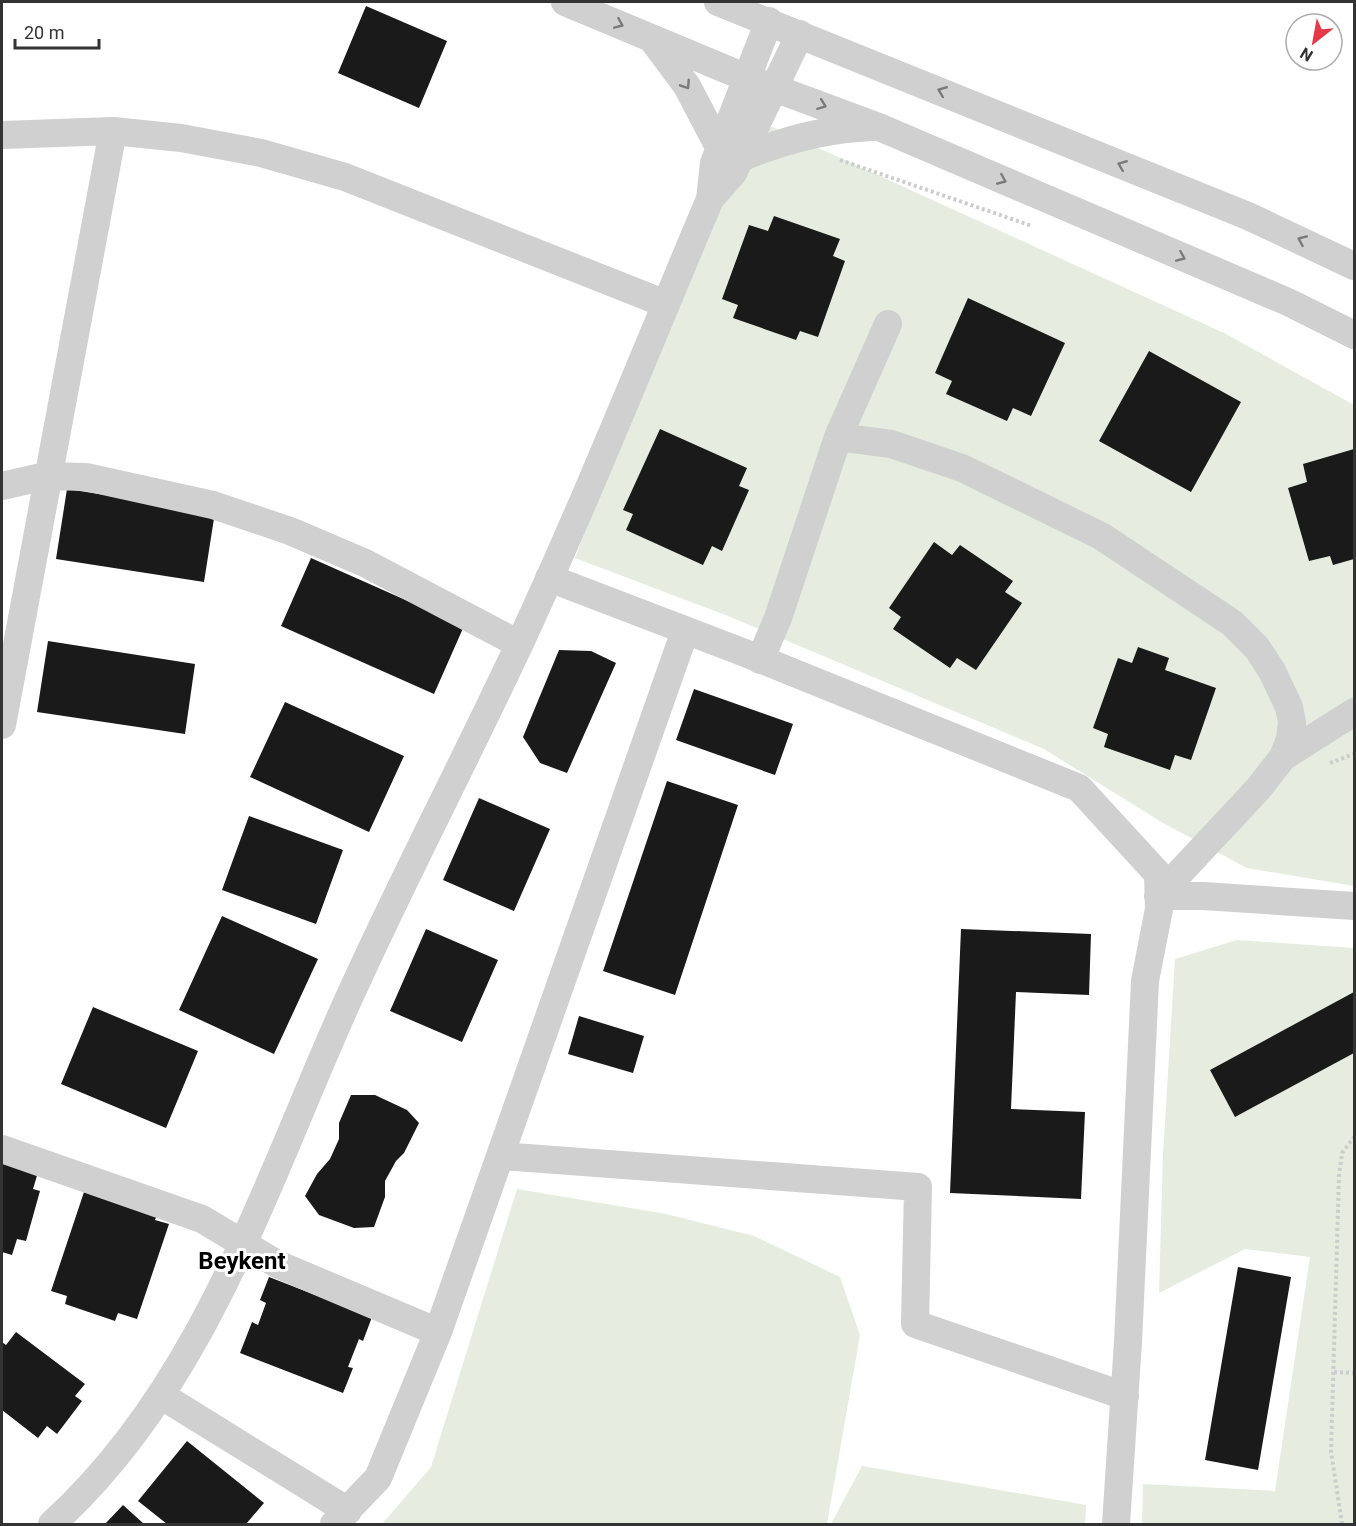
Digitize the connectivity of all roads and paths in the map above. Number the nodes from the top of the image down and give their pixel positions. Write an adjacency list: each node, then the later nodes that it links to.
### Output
1 (570, 2): 5 (street, one-way to 5)
2 (718, 2): 3 (street)
3 (769, 21): 4 (street); 6 (street)
4 (800, 34): 7 (street); 14 (street, one-way to 4)
5 (651, 38): 6 (street); 11 (street, one-way to 11)
6 (747, 78): 7 (street); 11 (street)
7 (775, 87): 8 (street, one-way to 8); 11 (street)
8 (879, 127): 11 (street); 17 (street, one-way to 17)
9 (113, 131): 10 (street); 15 (street); 19 (street)
10 (2, 135)
11 (730, 153): 15 (street)
12 (830, 156): 13 (path)
13 (1039, 228)
14 (1354, 266)
15 (666, 304): 21 (street)
16 (888, 324): 18 (street)
17 (1354, 335)
18 (838, 437): 24 (street); 27 (street)
19 (46, 476): 20 (street); 23 (street); 26 (street)
20 (2, 486)
21 (549, 578): 22 (street); 23 (street)
22 (685, 631): 24 (street); 32 (street)
23 (519, 644): 33 (street)
24 (760, 660): 28 (street)
25 (1354, 712): 27 (street)
26 (2, 725)
27 (1283, 757): 28 (street)
28 (1158, 896): 29 (street); 38 (street)
29 (1354, 906)
30 (1354, 1137): 35 (path)
31 (2, 1149): 33 (street)
32 (501, 1156): 34 (street); 38 (street)
33 (244, 1243): 34 (street); 37 (street)
34 (438, 1332): 39 (street)
35 (1334, 1372): 36 (path); 42 (path)
36 (1354, 1373)
37 (162, 1396): 39 (street); 40 (street)
38 (1125, 1396): 41 (street)
39 (341, 1518)
40 (52, 1524)
41 (1116, 1524)
42 (1342, 1524)

